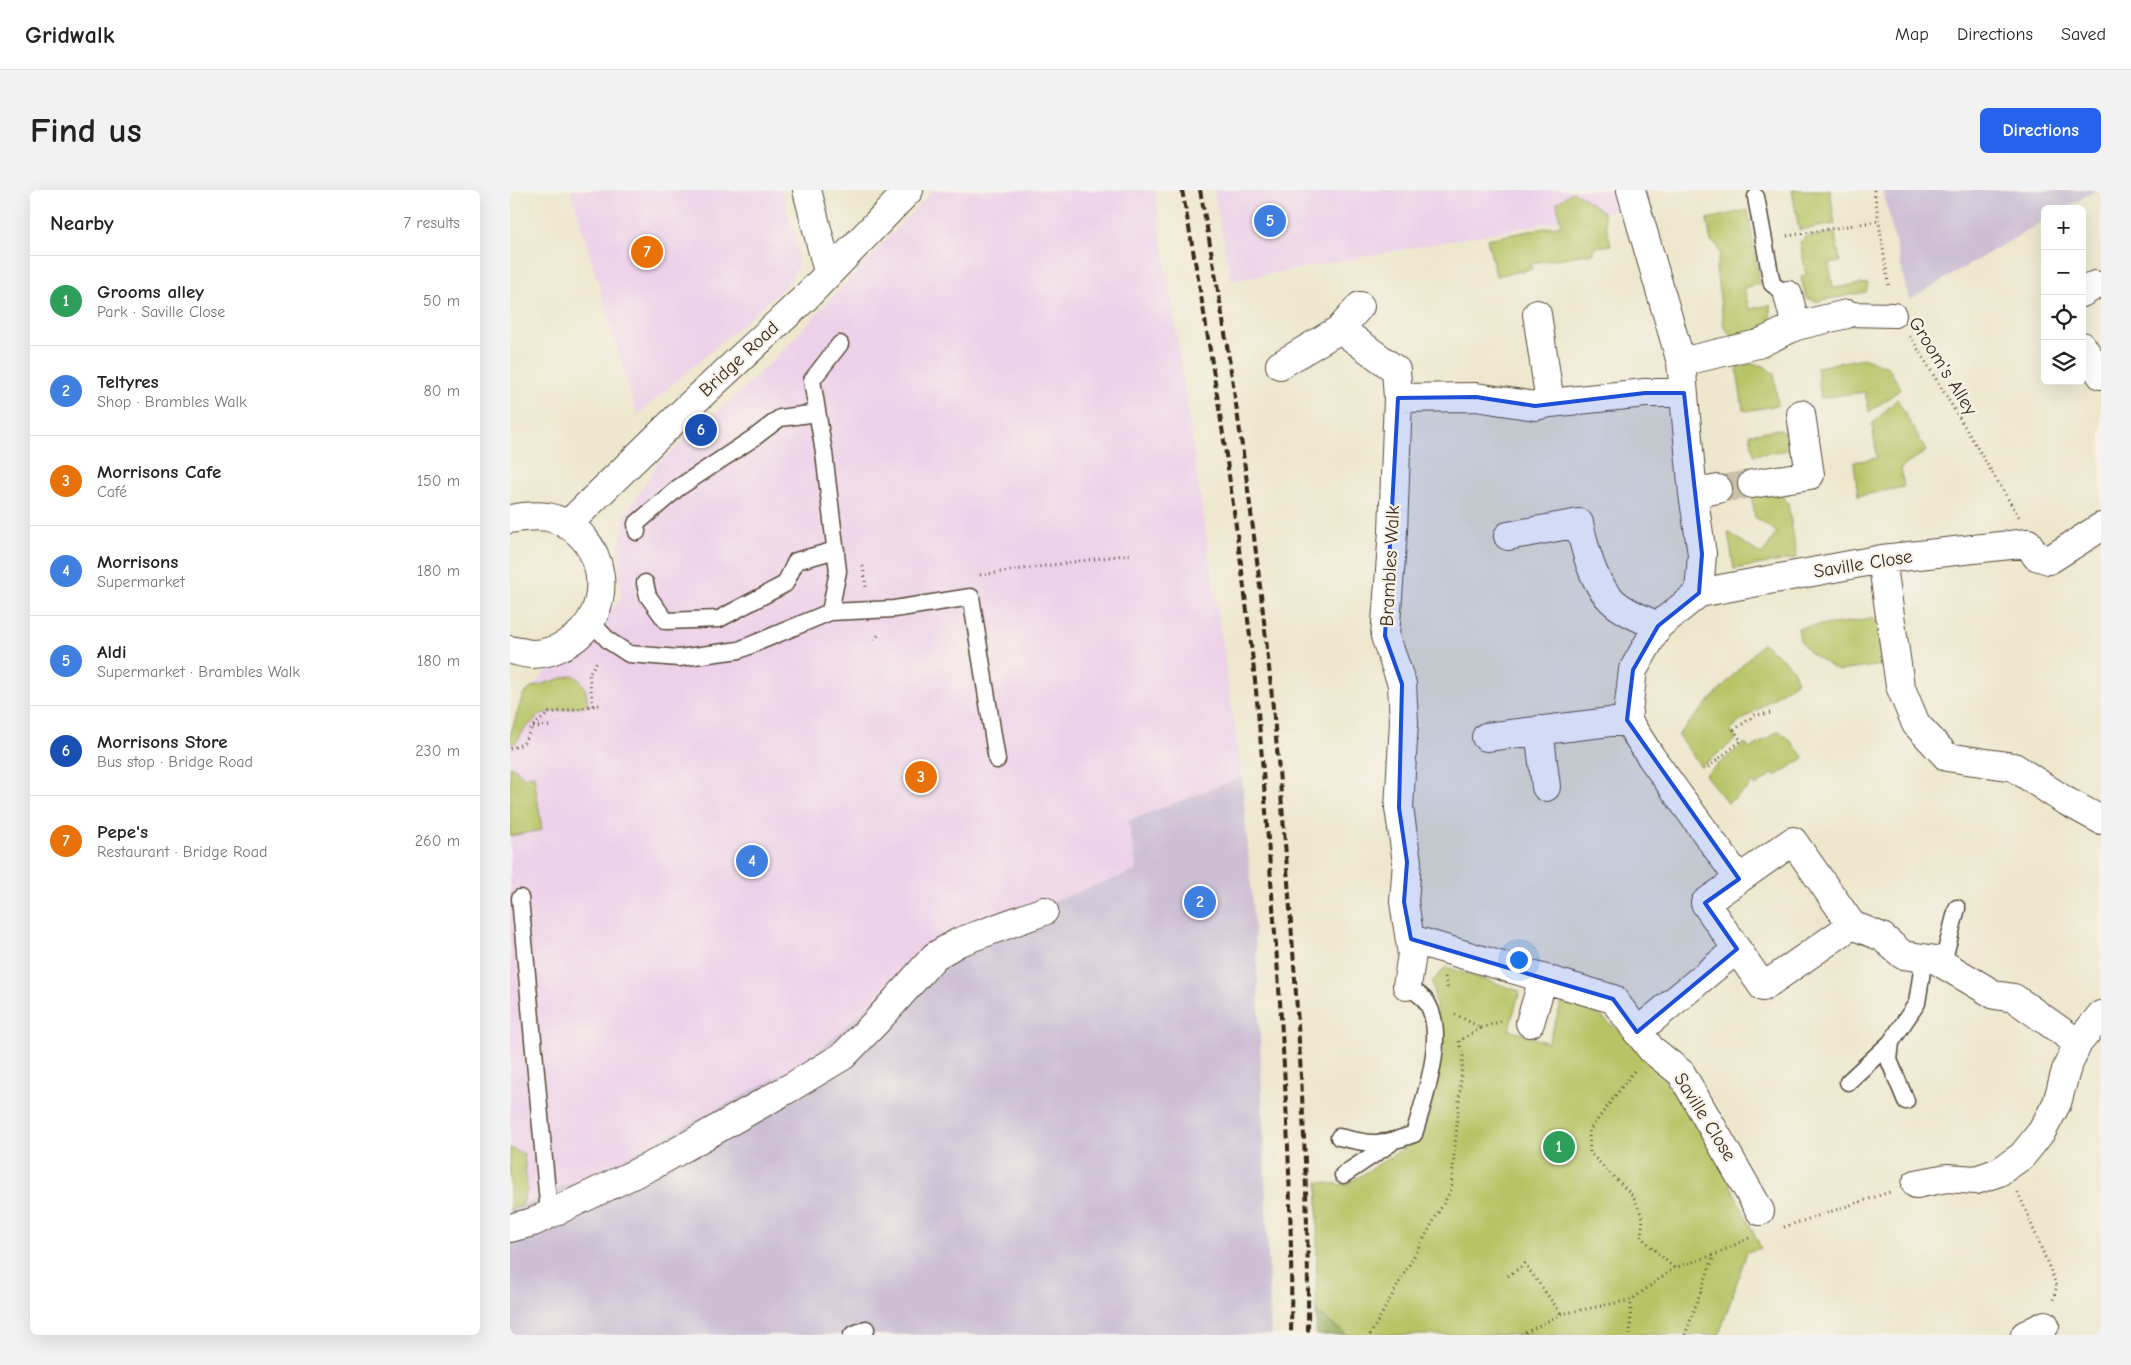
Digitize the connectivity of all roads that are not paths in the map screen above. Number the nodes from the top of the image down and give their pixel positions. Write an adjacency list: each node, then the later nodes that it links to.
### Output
1 (807, 190): 5 (street)
2 (909, 190): 5 (street, Bridge Road)
3 (1631, 190): 15 (street)
4 (1756, 197): 6 (lane)
5 (828, 272): 25 (street, Bridge Road)
6 (1788, 295): 11 (street)
7 (1360, 306): 12 (street)
8 (1537, 314): 20 (street)
9 (1847, 314): 10 (street); 11 (street)
10 (1894, 314)
11 (1796, 326): 15 (street)
12 (1340, 329): 16 (street); 19 (street, Brambles Walk)
13 (840, 344): 21 (lane)
14 (2086, 352): 17 (street)
15 (1680, 362): 18 (street)
16 (1280, 365)
17 (2101, 376)
18 (1684, 393): 20 (street); 32 (street)
19 (1398, 398): 20 (street); 48 (street, Brambles Walk)
20 (1542, 404)
21 (817, 413): 27 (lane); 29 (lane)
22 (1800, 414): 23 (street)
23 (1752, 484)
24 (510, 519): 25 (street)
25 (567, 525): 34 (street)
26 (2101, 526): 30 (street, Saville Close)
27 (637, 532)
28 (1508, 536): 35 (street)
29 (836, 550): 31 (lane); 33 (lane)
30 (1882, 559): 32 (street, Saville Close); 42 (street)
31 (645, 583)
32 (1699, 593): 35 (street, Saville Close)
33 (830, 612): 34 (lane); 40 (lane)
34 (591, 622): 36 (street)
35 (1658, 626): 37 (street, Saville Close)
36 (510, 650)
37 (1627, 720): 38 (street); 43 (street)
38 (1539, 730): 39 (street); 41 (street)
39 (1486, 737)
40 (997, 760)
41 (1546, 787)
42 (2101, 820)
43 (1740, 879): 47 (street); 49 (street)
44 (520, 898): 64 (lane)
45 (1957, 908): 50 (lane)
46 (1044, 911): 64 (street)
47 (1852, 925): 49 (street); 50 (street)
48 (1411, 940): 51 (street, Saville Close); 52 (street, Brambles Walk)
49 (1736, 949): 55 (street)
50 (1932, 960): 56 (lane); 57 (street)
51 (1543, 979): 54 (street); 55 (street, Saville Close)
52 (1407, 986): 61 (lane)
53 (2101, 1015): 57 (street)
54 (1530, 1024)
55 (1644, 1040): 65 (street, Saville Close)
56 (1891, 1042): 58 (lane); 59 (lane)
57 (2078, 1043): 63 (street)
58 (1848, 1082)
59 (1906, 1101)
60 (1339, 1137): 61 (lane)
61 (1393, 1142): 62 (lane)
62 (1343, 1175)
63 (1916, 1184)
64 (549, 1214): 66 (street)
65 (1765, 1225)
66 (510, 1228)

